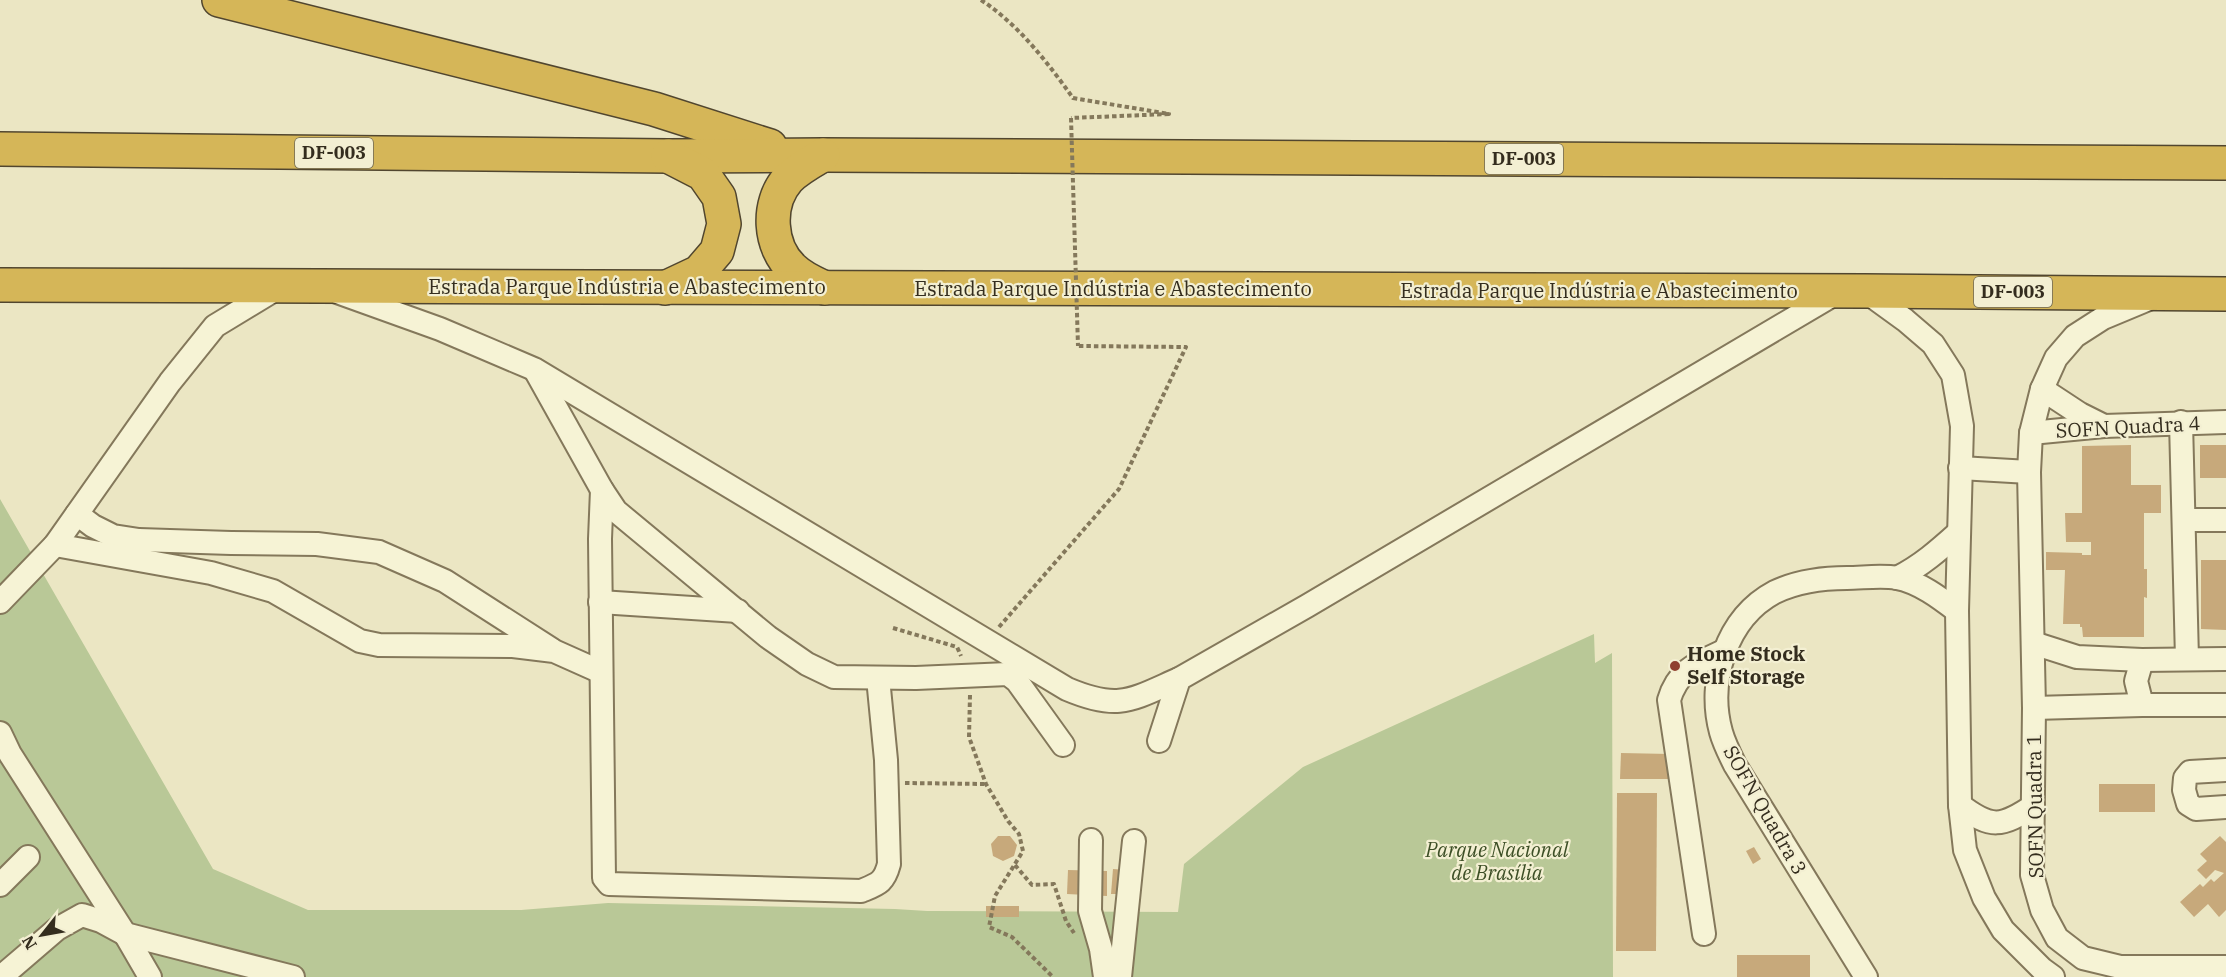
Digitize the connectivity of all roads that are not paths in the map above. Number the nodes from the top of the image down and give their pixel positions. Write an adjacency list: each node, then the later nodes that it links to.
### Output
1 (219, 0): 3 (highway)
2 (0, 149): 4 (highway, DF-003)
3 (810, 155): 4 (highway, DF-003); 5 (highway, DF-003); 10 (highway)
4 (668, 156): 9 (highway)
5 (2226, 163)
6 (0, 285): 8 (highway, Estrada Parque Indústria e Abastecimento / DF-003)
7 (316, 285): 8 (highway, Estrada Parque Indústria e Abastecimento / DF-003); 9 (highway, Estrada Parque Indústria e Abastecimento / DF-003); 14 (street)
8 (281, 286): 23 (street)
9 (664, 288): 10 (highway, Estrada Parque Indústria e Abastecimento / DF-003)
10 (825, 288): 11 (highway, Estrada Parque Indústria e Abastecimento / DF-003)
11 (1852, 291): 12 (highway, Estrada Parque Indústria e Abastecimento / DF-003); 20 (street); 41 (street)
12 (2162, 294): 13 (highway, Estrada Parque Indústria e Abastecimento / DF-003); 15 (street, SOFN Quadra 1)
13 (2226, 294)
14 (534, 369): 22 (street); 42 (street)
15 (2042, 389): 18 (street); 19 (street, SOFN Quadra 1)
16 (2181, 422): 17 (street, SOFN Quadra 4); 18 (street, SOFN Quadra 4); 24 (street)
17 (2226, 422)
18 (2104, 426): 19 (street, SOFN Quadra 4)
19 (2031, 433): 21 (street, SOFN Quadra 1)
20 (1960, 468): 21 (street); 26 (street)
21 (2029, 472): 33 (street, SOFN Quadra 1)
22 (602, 490): 30 (street); 31 (street)
23 (77, 514): 27 (street); 35 (street)
24 (2184, 520): 25 (street); 36 (street)
25 (2226, 520)
26 (1959, 532): 28 (street, SOFN Quadra 3); 32 (street)
27 (55, 545): 29 (street); 35 (street)
28 (1897, 578): 32 (street, SOFN Quadra 3); 34 (street, SOFN Quadra 3)
29 (0, 603)
30 (600, 603): 31 (street); 39 (street)
31 (738, 611): 40 (street)
32 (1957, 611): 51 (street)
33 (2033, 643): 38 (street); 46 (street, SOFN Quadra 1)
34 (1726, 650): 59 (street); 66 (street, SOFN Quadra 3)
35 (554, 651): 39 (street)
36 (2187, 659): 37 (street); 38 (street)
37 (2226, 659)
38 (2142, 660): 44 (street)
39 (601, 672): 40 (street)
40 (878, 678): 43 (street)
41 (1179, 679): 42 (street); 48 (street)
42 (1051, 680): 43 (street)
43 (1027, 696): 49 (street)
44 (2142, 705): 45 (street, SOFN Quadra 1); 46 (street, SOFN Quadra 1)
45 (2226, 705)
46 (2034, 708): 52 (street, SOFN Quadra 1)
47 (0, 732): 58 (street)
48 (1159, 741)
49 (1063, 745)
50 (2226, 770): 53 (street)
51 (1960, 805): 52 (street); 67 (street)
52 (2033, 806): 60 (street, SOFN Quadra 1)
53 (2226, 807)
54 (1091, 840): 64 (street)
55 (1134, 840): 65 (street)
56 (28, 857): 57 (street)
57 (0, 885)
58 (125, 934): 61 (street); 62 (street); 63 (street)
59 (1704, 934)
60 (2226, 967)
61 (1, 977)
62 (150, 977)
63 (293, 977)
64 (1105, 977)
65 (1120, 977)
66 (1866, 977)
67 (2053, 977)

